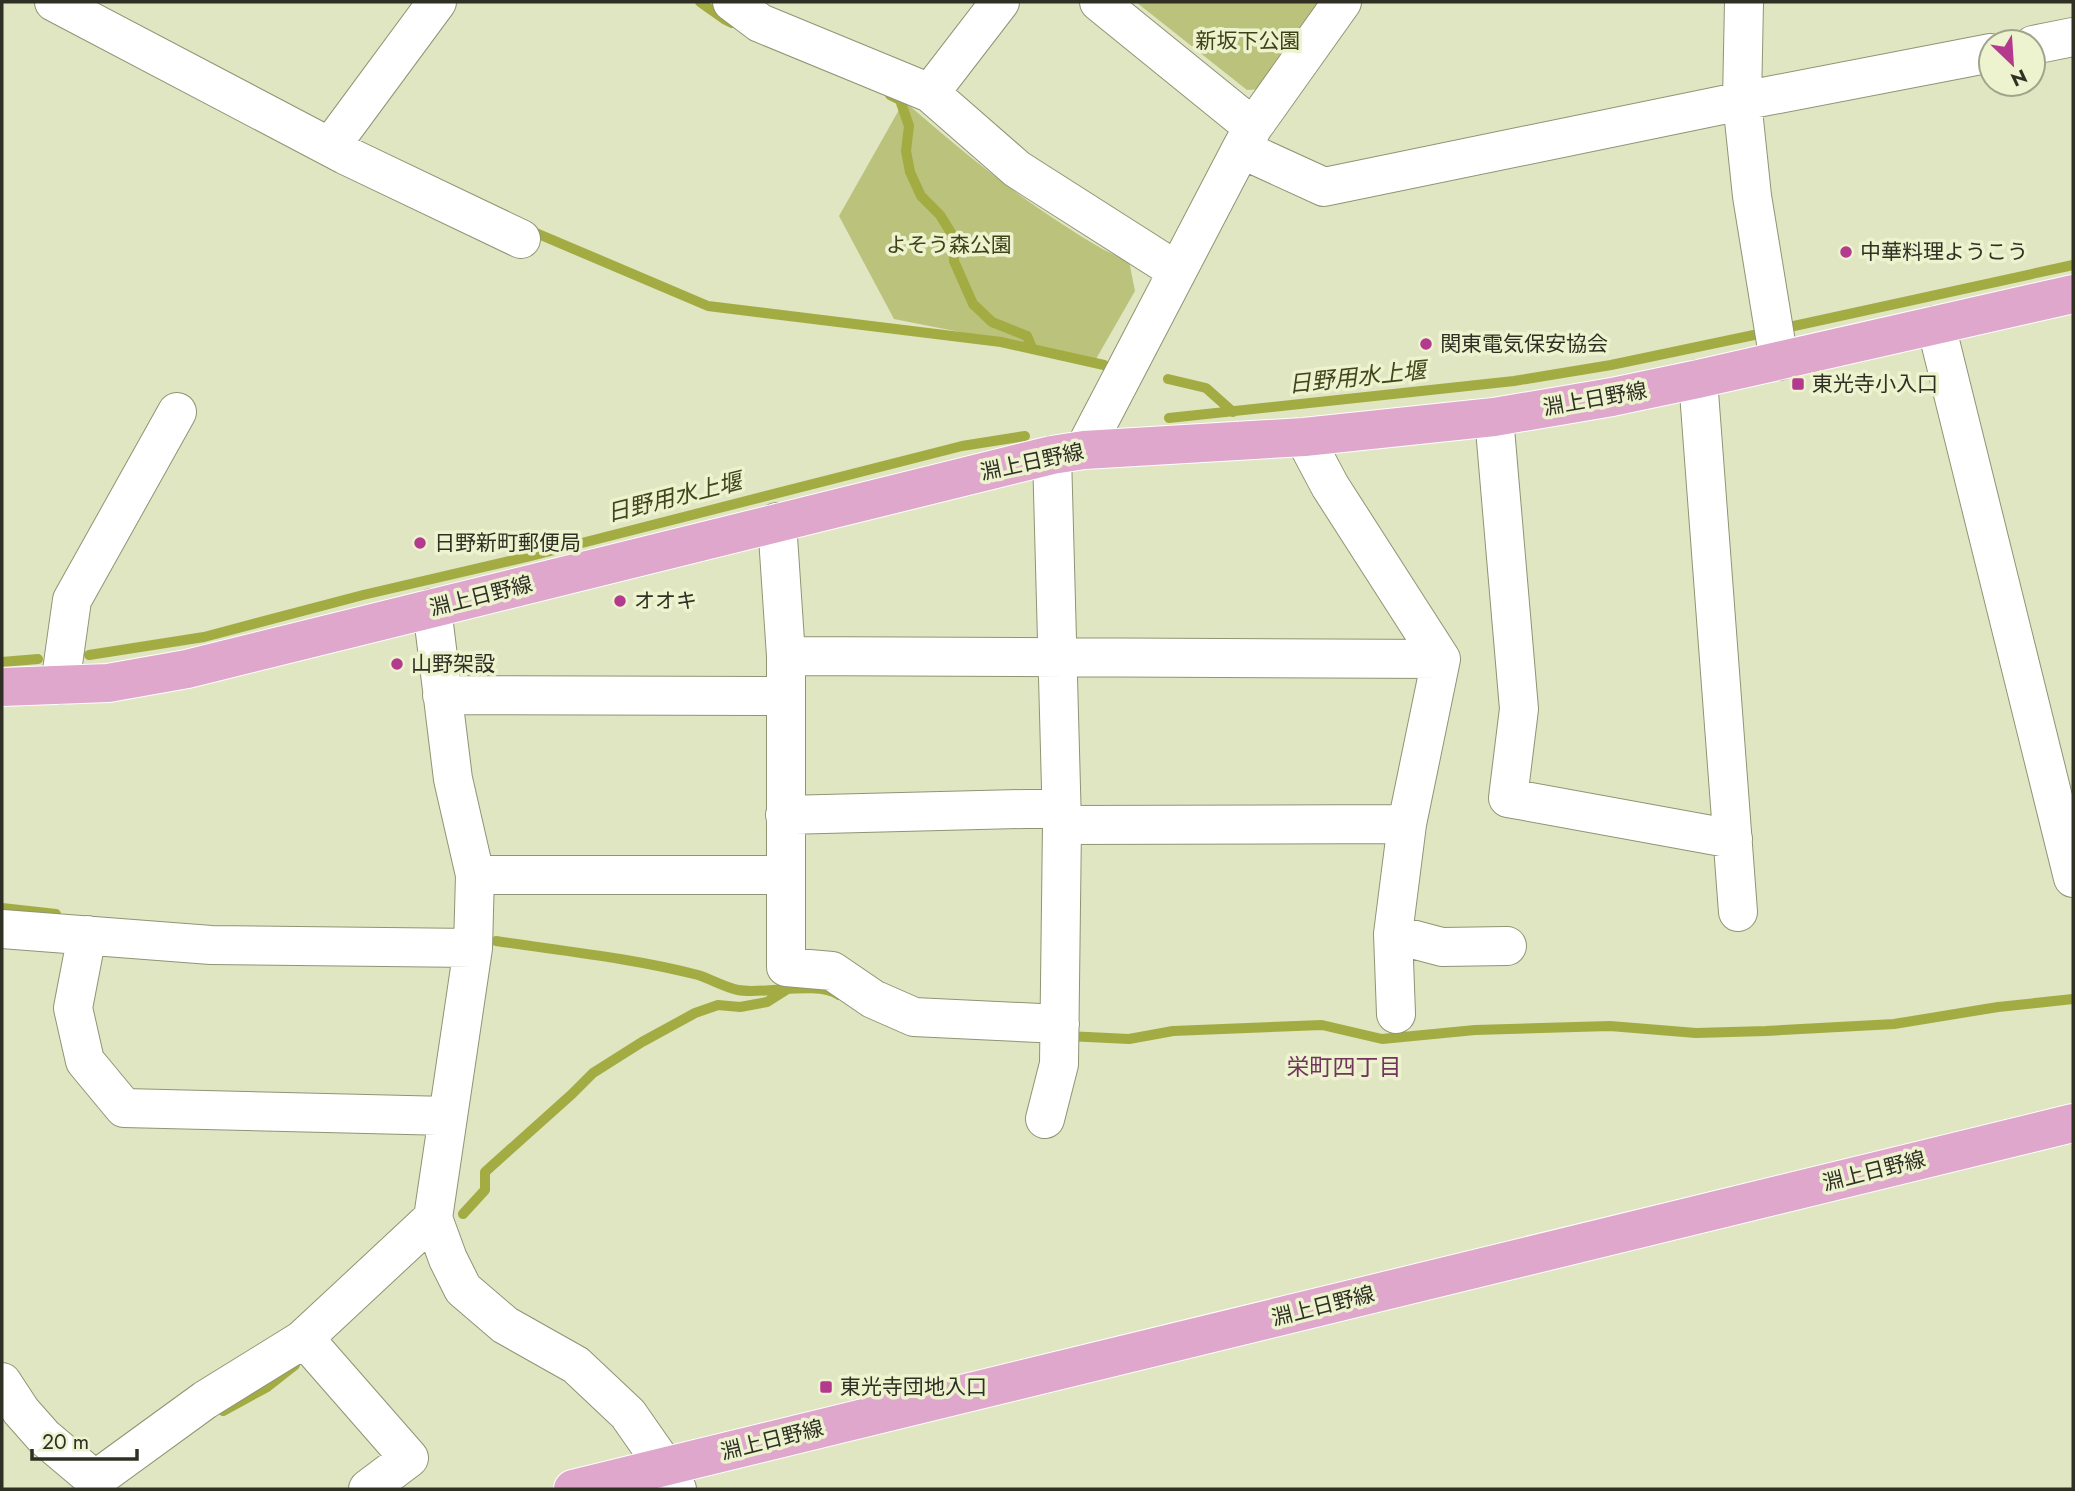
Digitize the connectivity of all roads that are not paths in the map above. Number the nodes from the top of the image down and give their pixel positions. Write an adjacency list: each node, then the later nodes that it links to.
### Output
1 (54, 2): 14 (street)
2 (437, 2): 14 (street)
3 (732, 2): 11 (street)
4 (1000, 2): 11 (street)
5 (1099, 2): 13 (street)
6 (1342, 2): 13 (street)
7 (1744, 2): 12 (street)
8 (2073, 37): 9 (street)
9 (2047, 42)
10 (1977, 56): 12 (street)
11 (930, 93): 16 (street)
12 (1742, 102): 13 (street); 19 (street)
13 (1247, 138): 16 (street)
14 (330, 147): 15 (street)
15 (521, 239)
16 (1177, 271): 24 (street)
17 (2073, 294): 18 (main road, 淵上日野線)
18 (1936, 325): 19 (main road, 淵上日野線); 40 (street)
19 (1779, 361): 20 (main road, 淵上日野線)
20 (1698, 379): 22 (main road, 淵上日野線); 37 (street)
21 (177, 412): 30 (street)
22 (1494, 417): 23 (main road, 淵上日野線); 37 (street)
23 (1304, 437): 24 (main road, 淵上日野線); 29 (street)
24 (1068, 453): 25 (main road, 淵上日野線); 28 (street)
25 (777, 523): 26 (main road, 淵上日野線); 27 (street)
26 (432, 608): 30 (main road, 淵上日野線); 32 (street)
27 (786, 656): 28 (street); 33 (street)
28 (1058, 656): 29 (street); 35 (street)
29 (1441, 659): 36 (street)
30 (60, 685): 31 (main road, 淵上日野線)
31 (2, 687)
32 (442, 695): 33 (street); 38 (street)
33 (785, 696): 34 (street)
34 (785, 816): 35 (street); 39 (street)
35 (1061, 817): 36 (street); 48 (street)
36 (1407, 824): 43 (street)
37 (1732, 839): 41 (street)
38 (475, 875): 39 (street); 46 (street)
39 (785, 875): 48 (street)
40 (2073, 878)
41 (1738, 912)
42 (2, 929): 44 (street)
43 (1392, 934): 45 (street); 47 (street)
44 (88, 935): 46 (street); 49 (street)
45 (1507, 946)
46 (473, 948): 49 (street)
47 (1396, 1014)
48 (1060, 1024): 50 (street)
49 (448, 1116): 52 (street)
50 (1045, 1119)
51 (2073, 1123): 55 (main road, 淵上日野線)
52 (433, 1218): 53 (street); 55 (street)
53 (304, 1338): 54 (street); 56 (street)
54 (2, 1382)
55 (671, 1478): 57 (main road, 淵上日野線)
56 (368, 1489)
57 (573, 1489)

